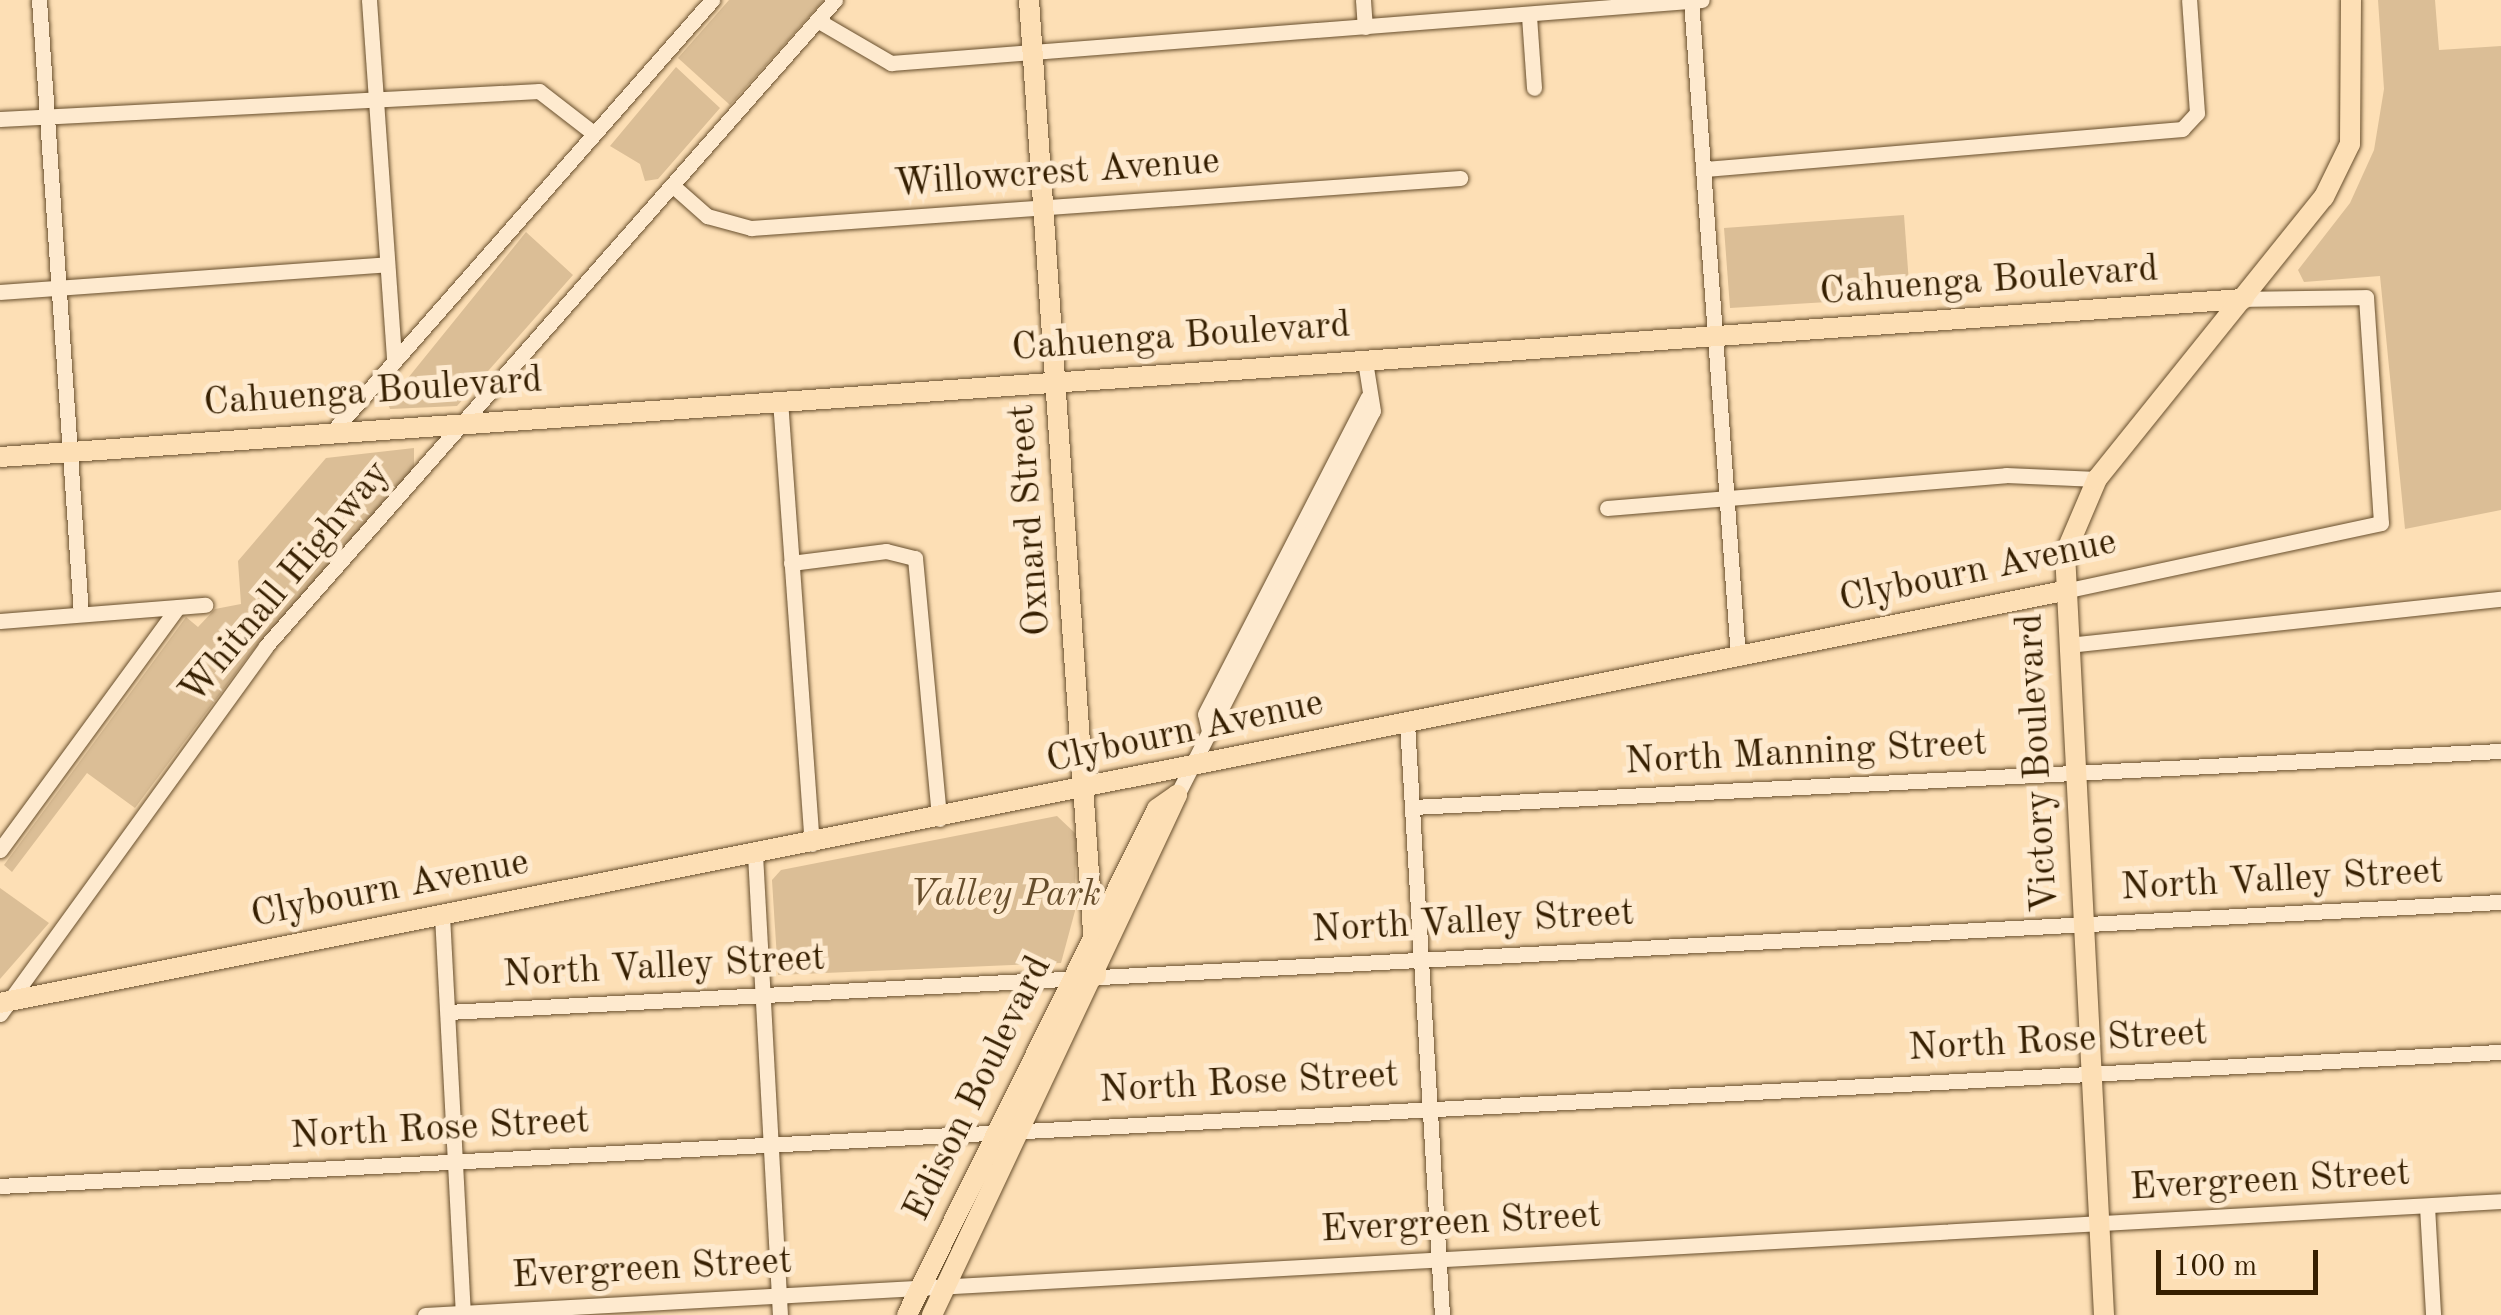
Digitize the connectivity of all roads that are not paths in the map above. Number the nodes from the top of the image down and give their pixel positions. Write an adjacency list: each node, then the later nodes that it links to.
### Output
1 (39, 0): 16 (street)
2 (369, 0): 15 (street)
3 (712, 0): 18 (street, Whitnall Highway)
4 (835, 0): 11 (street, Whitnall Highway)
5 (1029, 0): 13 (main road, Oxnard Street)
6 (1363, 0): 12 (street)
7 (2189, 0): 19 (street)
8 (2351, 0): 26 (main road, Victory Boulevard)
9 (1695, 1): 10 (street); 19 (street)
10 (1529, 16): 12 (street); 14 (street)
11 (817, 20): 13 (street); 21 (street, Whitnall Highway)
12 (1365, 27): 13 (street)
13 (1033, 52): 22 (main road, Oxnard Street)
14 (1534, 88)
15 (376, 100): 16 (street); 18 (street); 23 (street)
16 (47, 116): 17 (street); 24 (street)
17 (0, 120)
18 (592, 132): 30 (street, Whitnall Highway)
19 (1705, 168): 28 (street)
20 (1460, 178): 22 (street, Willowcrest Avenue)
21 (672, 185): 22 (street, Willowcrest Avenue); 34 (street, Whitnall Highway)
22 (1044, 207): 32 (main road, Oxnard Street)
23 (388, 264): 24 (street); 30 (street)
24 (58, 287): 25 (street); 36 (street)
25 (0, 292)
26 (2242, 300): 27 (main road, Cahuenga Boulevard); 29 (main road, Victory Boulevard); 41 (street, Cahuenga Boulevard)
27 (2188, 304): 28 (main road, Cahuenga Boulevard); 29 (main road)
28 (1716, 334): 31 (main road, Cahuenga Boulevard); 39 (street)
29 (2206, 344): 38 (main road, Victory Boulevard)
30 (394, 358): 35 (street, Whitnall Highway)
31 (1365, 361): 32 (main road, Cahuenga Boulevard); 53 (street, Edison Boulevard)
32 (1057, 380): 33 (main road, Cahuenga Boulevard); 55 (main road, Oxnard Street)
33 (780, 400): 34 (main road, Cahuenga Boulevard); 42 (street)
34 (464, 420): 35 (main road, Cahuenga Boulevard); 72 (street, Whitnall Highway)
35 (334, 430): 36 (main road, Cahuenga Boulevard)
36 (70, 452): 37 (main road, Cahuenga Boulevard); 47 (street)
37 (0, 457)
38 (2097, 479): 39 (street); 43 (main road, Victory Boulevard)
39 (1726, 496): 40 (street); 50 (street)
40 (1608, 508)
41 (2380, 523): 43 (street, Clybourn Avenue)
42 (791, 563): 59 (street); 61 (street)
43 (2064, 591): 49 (main road, Victory Boulevard); 50 (main road, Clybourn Avenue)
44 (2501, 599): 49 (street)
45 (205, 605): 46 (street)
46 (178, 607): 47 (street); 60 (street, Whitnall Highway)
47 (81, 614): 48 (street)
48 (0, 620)
49 (2068, 644): 54 (main road, Victory Boulevard)
50 (1738, 658): 51 (main road, Clybourn Avenue)
51 (1408, 723): 53 (main road, Clybourn Avenue); 57 (street)
52 (2501, 751): 54 (street, North Manning Street)
53 (1197, 765): 55 (main road, Clybourn Avenue); 56 (street, Edison Boulevard)
54 (2074, 772): 57 (street, North Manning Street); 66 (main road, Victory Boulevard)
55 (1084, 789): 59 (main road, Clybourn Avenue); 67 (main road, Oxnard Street)
56 (1178, 795): 67 (main road, Edison Boulevard); 69 (main road, Edison Boulevard)
57 (1414, 807): 68 (street)
58 (0, 816): 60 (street)
59 (939, 819): 61 (main road, Clybourn Avenue)
60 (17, 827): 62 (street, Whitnall Highway)
61 (812, 844): 63 (main road, Clybourn Avenue)
62 (0, 850)
63 (755, 854): 65 (main road, Clybourn Avenue); 71 (street)
64 (2501, 902): 66 (street, North Valley Street)
65 (442, 916): 72 (main road, Clybourn Avenue); 73 (street)
66 (2083, 924): 68 (street, North Valley Street); 75 (main road, Victory Boulevard)
67 (1094, 936): 69 (main road, Oxnard Street); 70 (main road, Edison Boulevard)
68 (1423, 958): 69 (street, North Valley Street); 76 (street)
69 (1096, 976): 70 (street, North Valley Street); 77 (main road, Edison Boulevard)
70 (1073, 978): 71 (street, North Valley Street); 78 (main road, Edison Boulevard)
71 (764, 995): 73 (street, North Valley Street); 79 (street)
72 (3, 1006)
73 (448, 1012): 80 (street)
74 (2501, 1052): 75 (street, North Rose Street)
75 (2090, 1074): 76 (street, North Rose Street); 84 (main road, Victory Boulevard)
76 (1431, 1107): 77 (street, North Rose Street); 85 (street)
77 (1020, 1130): 78 (street, North Rose Street); 86 (main road, Edison Boulevard)
78 (998, 1131): 79 (street, North Rose Street); 87 (main road, Edison Boulevard)
79 (769, 1146): 80 (street, North Rose Street); 88 (street)
80 (455, 1162): 81 (street, North Rose Street); 89 (street)
81 (0, 1186)
82 (2501, 1202): 83 (street, Evergreen Street)
83 (2427, 1206): 84 (street, Evergreen Street); 96 (street)
84 (2098, 1224): 85 (street, Evergreen Street); 95 (main road, Victory Boulevard)
85 (1438, 1257): 86 (street, Evergreen Street); 94 (street)
86 (946, 1286): 87 (street, Evergreen Street); 93 (main road, Edison Boulevard)
87 (921, 1288): 88 (street, Evergreen Street); 92 (main road, Edison Boulevard)
88 (779, 1296): 89 (street, Evergreen Street); 91 (street)
89 (463, 1314): 90 (street, Evergreen Street)
90 (425, 1315)
91 (780, 1315)
92 (908, 1315)
93 (932, 1315)
94 (1442, 1315)
95 (2104, 1315)
96 (2432, 1315)

